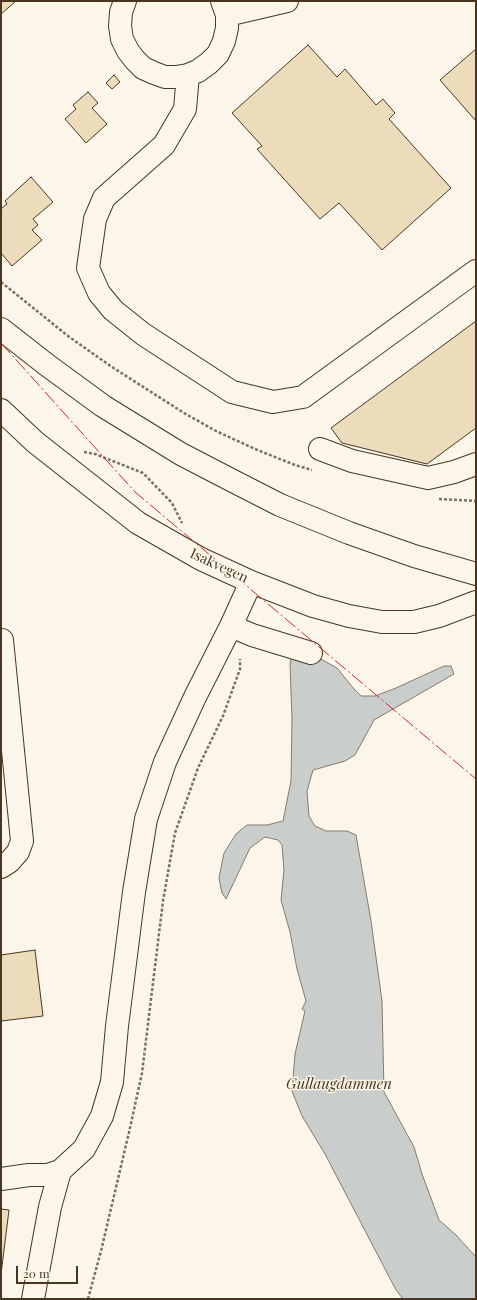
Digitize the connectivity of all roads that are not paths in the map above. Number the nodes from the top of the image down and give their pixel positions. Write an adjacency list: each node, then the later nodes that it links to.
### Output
1 (125, 1): 4 (main road)
2 (286, 1): 3 (main road)
3 (224, 8): 4 (main road)
4 (188, 75): 5 (main road)
5 (476, 271)
6 (1, 329): 10 (main road)
7 (1, 410): 11 (main road, Isakvegen)
8 (320, 449): 9 (main road)
9 (476, 464)
10 (476, 574)
11 (251, 582): 12 (main road, Isakvegen); 13 (main road)
12 (476, 602)
13 (231, 626): 15 (main road); 17 (main road)
14 (2, 640): 16 (main road)
15 (312, 653)
16 (1, 867)
17 (60, 1171): 18 (main road); 19 (main road)
18 (1, 1179)
19 (34, 1299)

